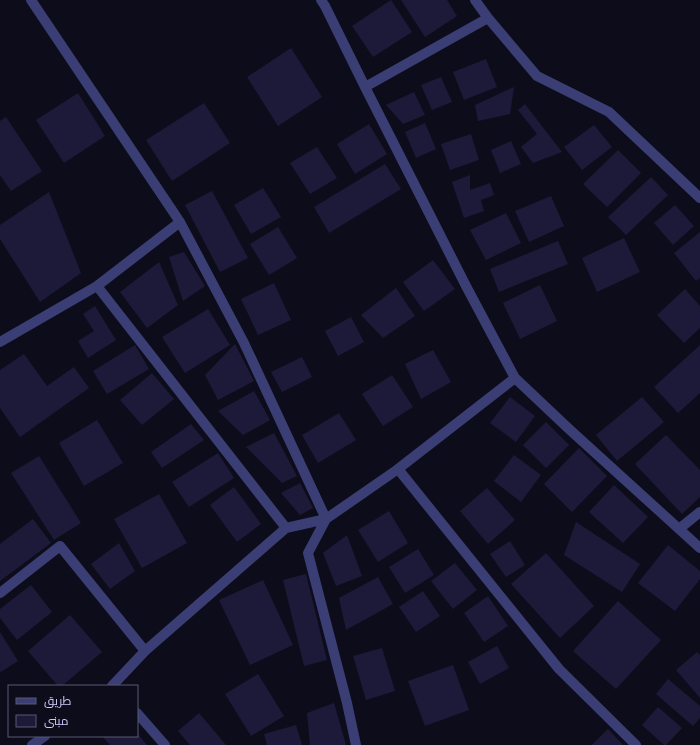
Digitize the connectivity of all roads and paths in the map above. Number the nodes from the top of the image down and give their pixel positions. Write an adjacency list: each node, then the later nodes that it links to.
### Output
1 (32, 0): 7 (street)
2 (321, 0): 5 (street)
3 (475, 0): 4 (street)
4 (488, 18): 5 (street); 6 (street)
5 (365, 86): 10 (street)
6 (700, 198)
7 (180, 222): 8 (street); 13 (street)
8 (97, 286): 9 (street); 14 (street)
9 (0, 342)
10 (515, 378): 11 (street); 15 (street)
11 (398, 469): 13 (street); 25 (street)
12 (700, 512): 15 (street)
13 (326, 519): 14 (street); 24 (street)
14 (286, 528): 18 (street)
15 (679, 529): 16 (street)
16 (700, 548)
17 (0, 592): 18 (street)
18 (145, 652): 19 (street)
19 (114, 685)
20 (138, 714): 23 (street)
21 (43, 737): 22 (street)
22 (32, 745)
23 (165, 745)
24 (356, 745)
25 (636, 745)

